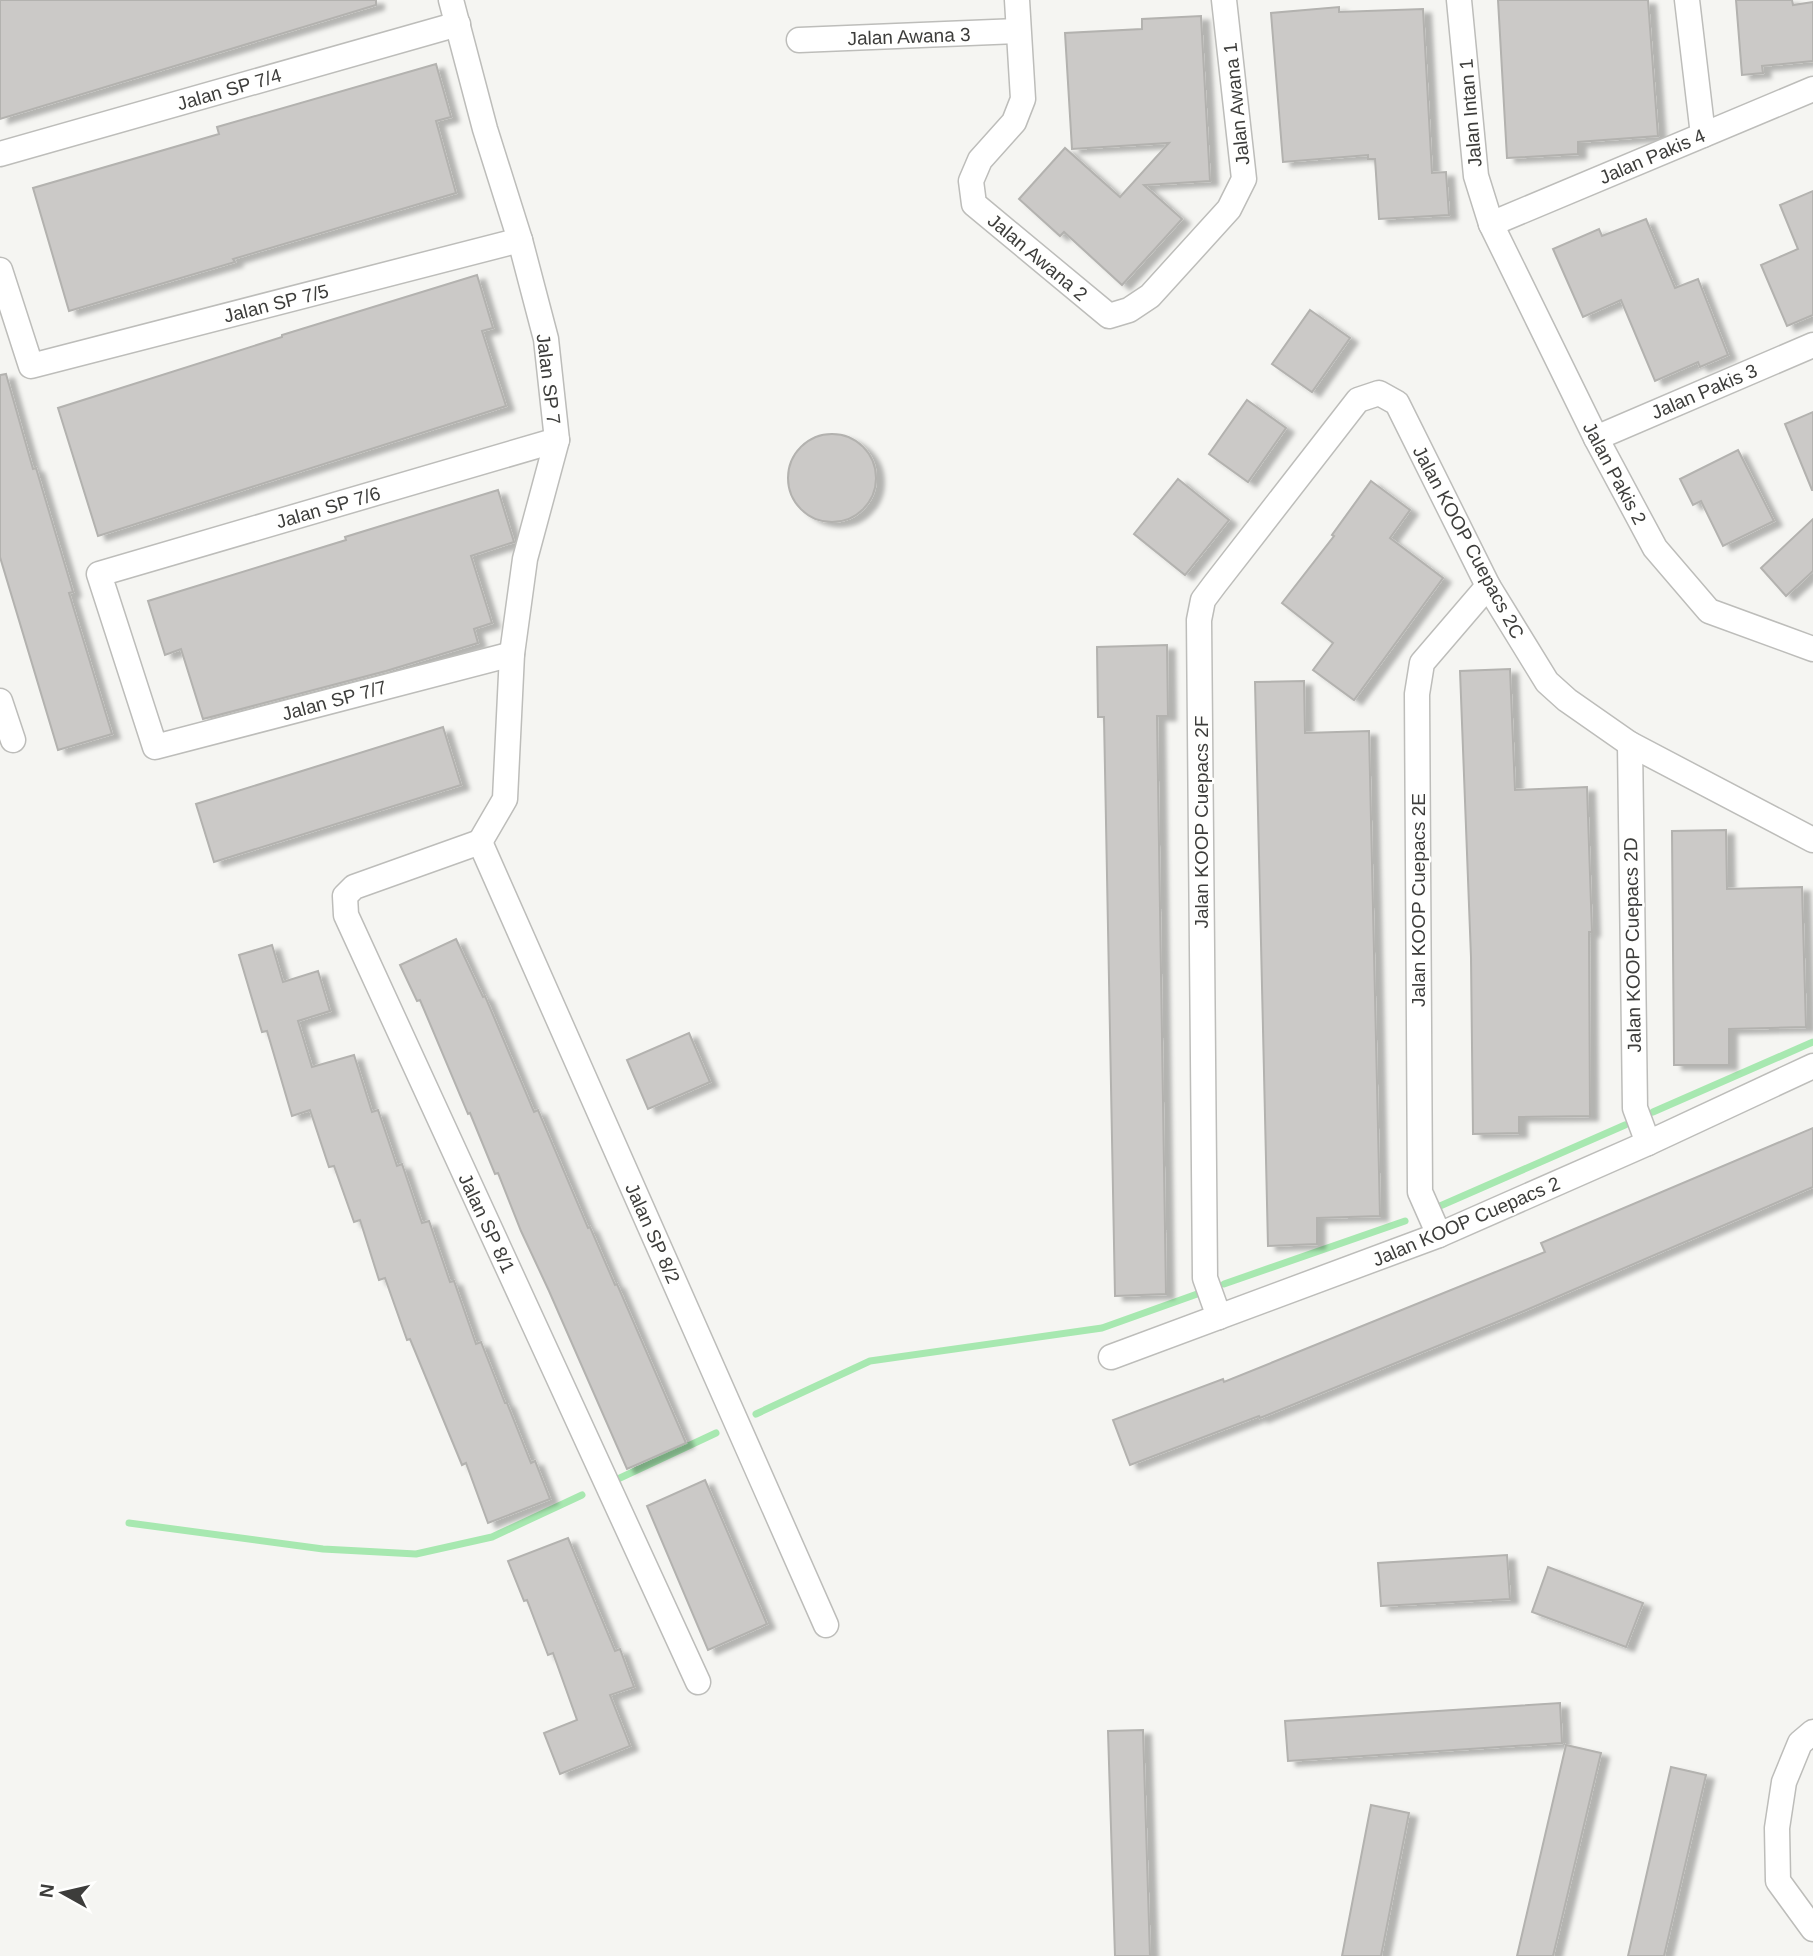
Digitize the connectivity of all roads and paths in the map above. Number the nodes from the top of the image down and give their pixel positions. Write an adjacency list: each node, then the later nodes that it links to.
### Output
1 (1017, 0): 6 (street, Jalan Awana 2)
2 (1224, 0): 14 (street, Jalan Awana 1)
3 (1459, 0): 11 (street, Jalan Intan 1)
4 (1687, 0): 9 (street)
5 (455, 12): 10 (street, Jalan SP 7/4); 12 (street, Jalan SP 7)
6 (1018, 31): 7 (street, Jalan Awana 3); 14 (street, Jalan Awana 2)
7 (799, 40)
8 (1813, 89): 9 (street, Jalan Pakis 4)
9 (1703, 135): 11 (street, Jalan Pakis 4)
10 (0, 154)
11 (1491, 223): 17 (street, Jalan Pakis 2)
12 (520, 240): 13 (street, Jalan SP 7/5); 18 (street, Jalan SP 7)
13 (0, 270)
14 (1110, 316)
15 (1813, 345): 17 (street, Jalan Pakis 3)
16 (1379, 393): 19 (street, Jalan KOOP Cuepacs 2C); 31 (street, Jalan KOOP Cuepacs 2F)
17 (1596, 438): 20 (street, Jalan Pakis 2)
18 (556, 440): 21 (street, Jalan SP 7); 25 (street, Jalan SP 7/6)
19 (1488, 586): 24 (street, Jalan KOOP Cuepacs 2C); 30 (street, Jalan KOOP Cuepacs 2E)
20 (1813, 649)
21 (512, 654): 25 (street, Jalan SP 7/7); 27 (street, Jalan SP 7)
22 (0, 701): 23 (street)
23 (13, 740)
24 (1630, 744): 26 (street, Jalan KOOP Cuepacs 2C); 29 (street, Jalan KOOP Cuepacs 2D)
25 (155, 747)
26 (1813, 840)
27 (480, 842): 33 (street, Jalan SP 8/2); 34 (street, Jalan SP 8/1)
28 (1813, 1066): 29 (street, Jalan KOOP Cuepacs 2)
29 (1648, 1143): 30 (street, Jalan KOOP Cuepacs 2)
30 (1439, 1235): 31 (street, Jalan KOOP Cuepacs 2)
31 (1219, 1317): 32 (street, Jalan KOOP Cuepacs 2)
32 (1111, 1357)
33 (826, 1625)
34 (698, 1682)
35 (1813, 1732): 36 (street)
36 (1813, 1929)

